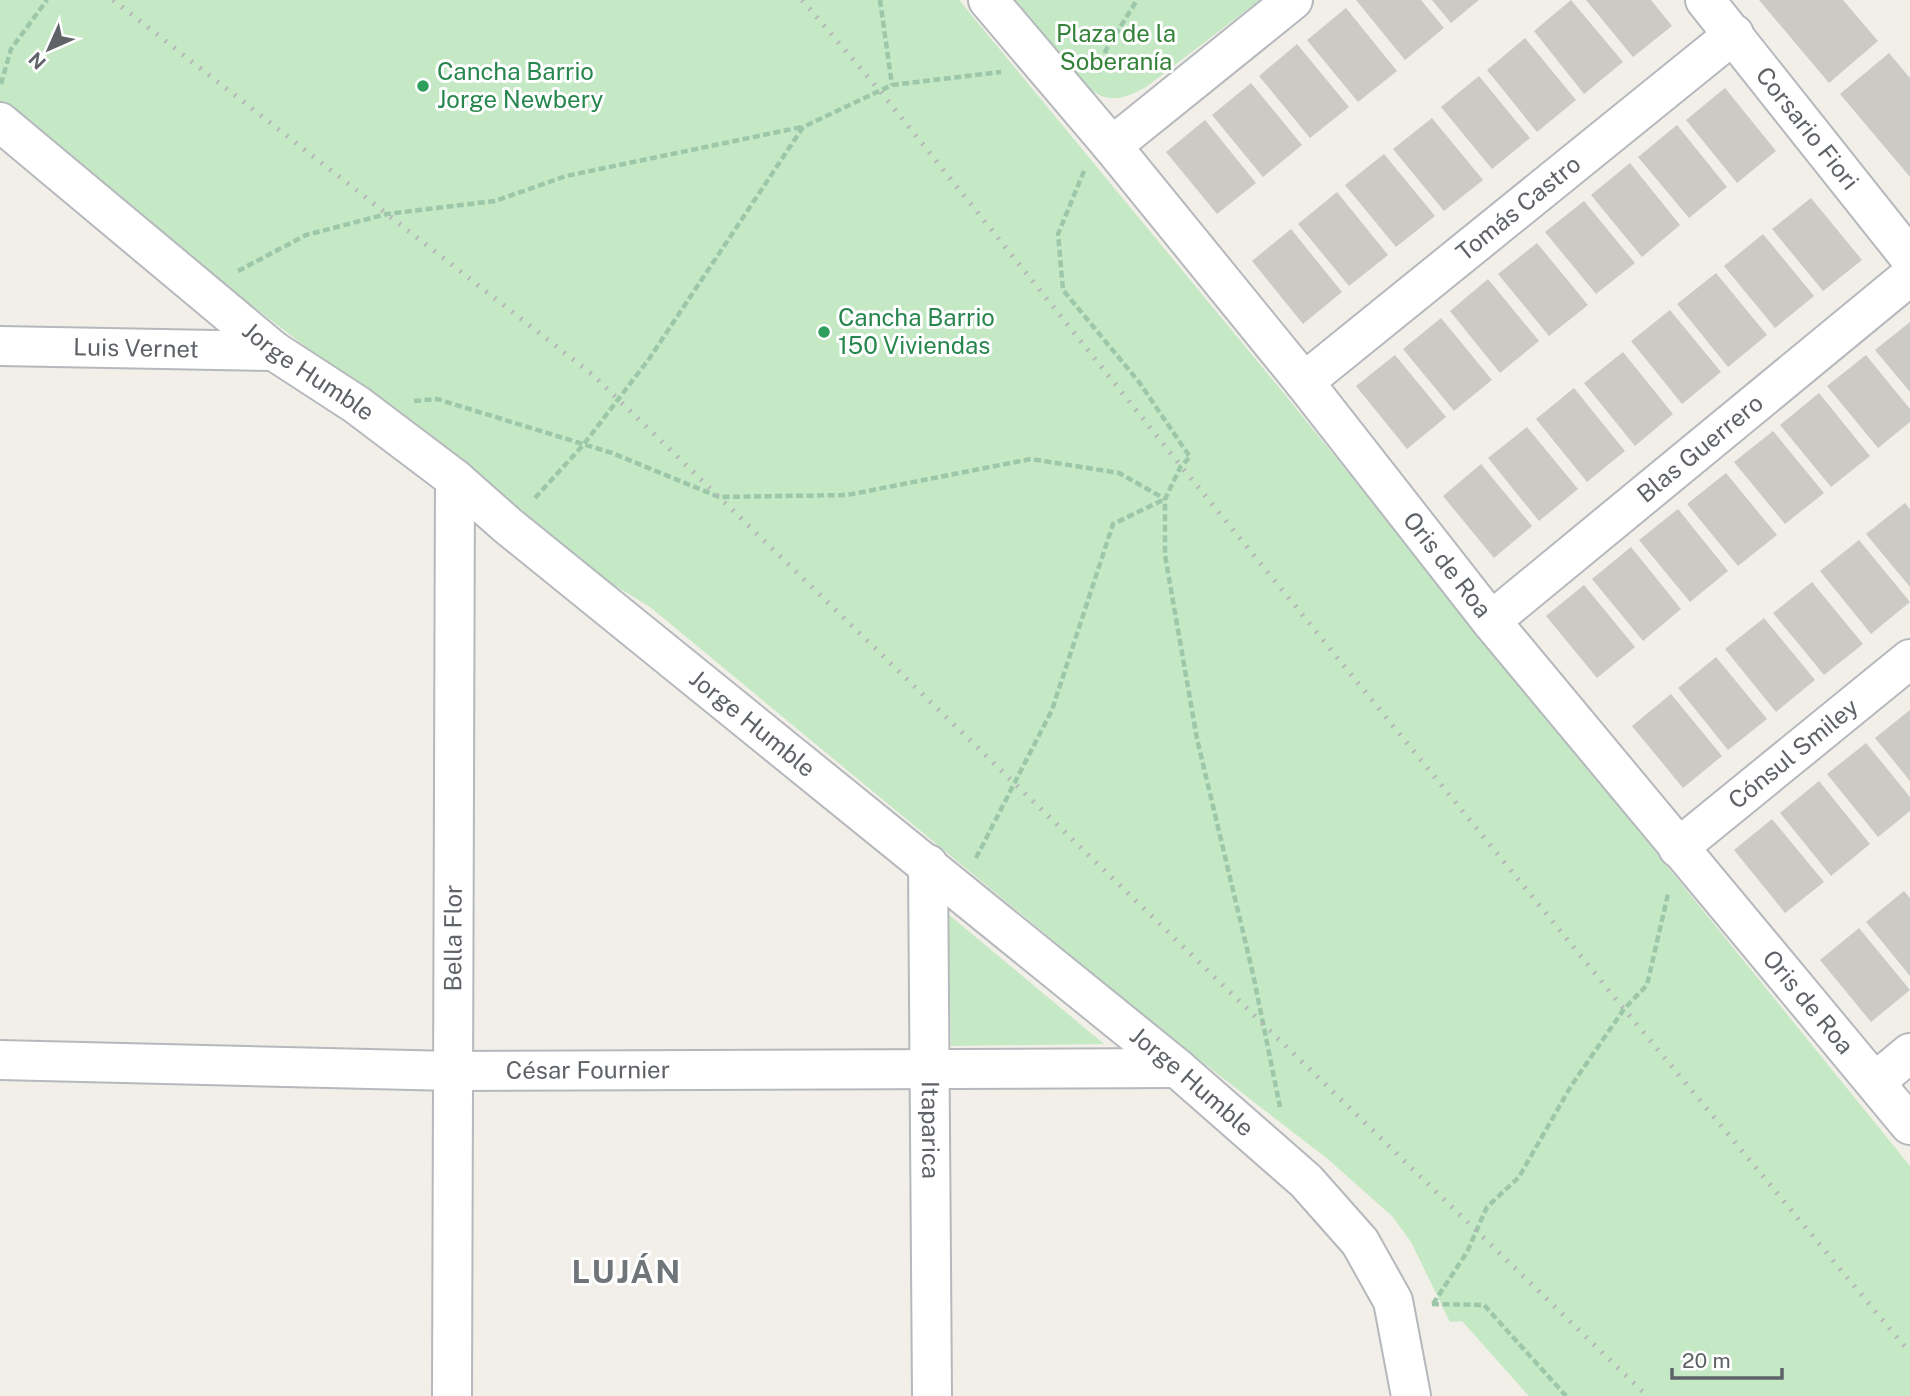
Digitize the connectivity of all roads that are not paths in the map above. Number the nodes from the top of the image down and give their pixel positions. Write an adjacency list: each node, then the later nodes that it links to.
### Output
1 (988, 0): 6 (street, Oris de Roa)
2 (1293, 0): 6 (street)
3 (1705, 0): 4 (street, Corsario Fiori)
4 (1734, 34): 7 (street, Corsario Fiori); 11 (street, Tomás Castro)
5 (0, 122): 10 (street, Jorge Humble)
6 (1112, 146): 11 (street, Oris de Roa)
7 (1910, 258)
8 (1910, 276): 13 (street, Blas Guerrero)
9 (0, 346): 10 (street, Luis Vernet)
10 (274, 351): 12 (street, Jorge Humble)
11 (1304, 382): 13 (street, Oris de Roa)
12 (455, 479): 16 (street, Jorge Humble); 21 (street, Bella Flor)
13 (1491, 621): 15 (street, Oris de Roa)
14 (1910, 659): 15 (street, Cónsul Smiley)
15 (1678, 848): 22 (street, Oris de Roa)
16 (928, 864): 19 (street, Itaparica); 20 (street, Jorge Humble)
17 (1910, 1053): 22 (street)
18 (0, 1060): 21 (street, César Fournier)
19 (931, 1068): 20 (street, César Fournier); 21 (street, César Fournier); 25 (street, Itaparica)
20 (1177, 1068): 26 (street, Jorge Humble)
21 (453, 1071): 24 (street, Bella Flor)
22 (1875, 1082): 23 (street, Oris de Roa)
23 (1910, 1125)
24 (452, 1396)
25 (932, 1396)
26 (1410, 1396)

